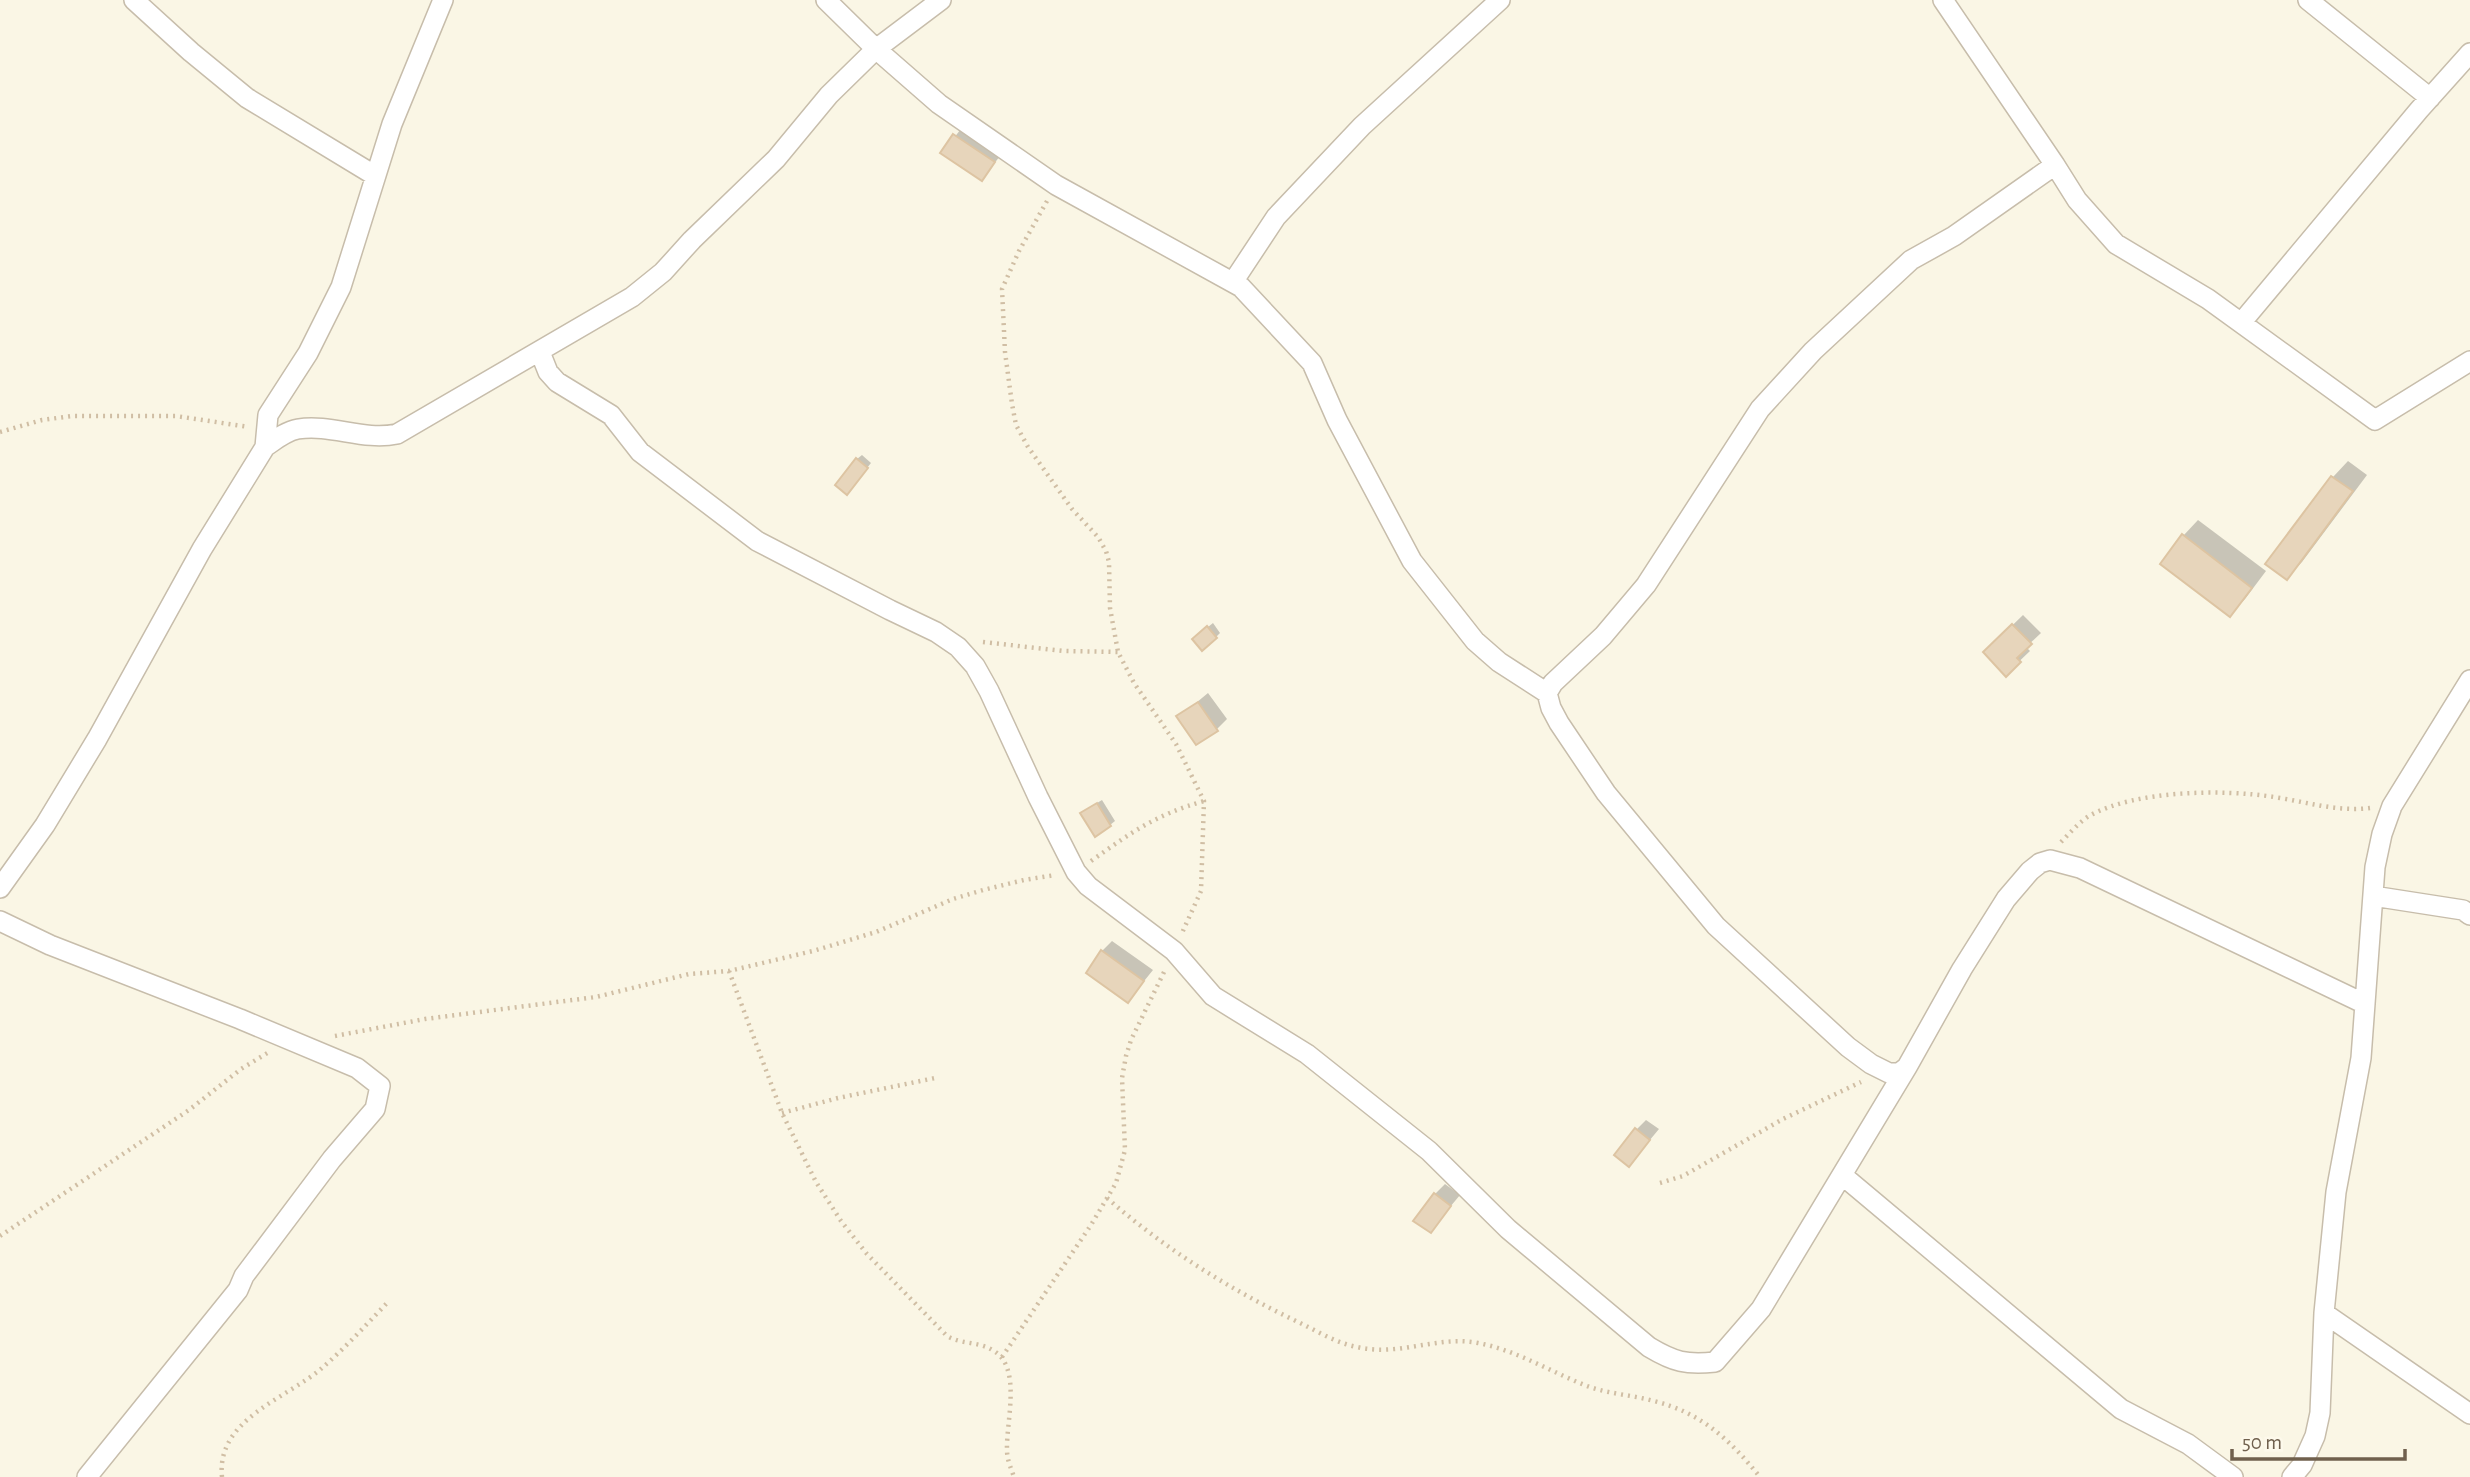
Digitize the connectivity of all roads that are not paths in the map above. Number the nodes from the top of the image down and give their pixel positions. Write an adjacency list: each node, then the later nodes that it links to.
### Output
1 (134, 0): 12 (street)
2 (443, 0): 12 (street)
3 (826, 0): 8 (street)
4 (941, 0): 8 (street)
5 (1500, 0): 13 (street)
6 (1943, 0): 11 (street)
7 (2308, 0): 10 (street)
8 (876, 49): 13 (street); 15 (street)
9 (2470, 53): 10 (street)
10 (2430, 98): 14 (street)
11 (2055, 165): 14 (street); 19 (street)
12 (374, 175): 17 (street)
13 (1233, 282): 19 (street)
14 (2241, 323): 16 (street)
15 (540, 352): 17 (street); 26 (street)
16 (2470, 361)
17 (265, 442): 20 (street)
18 (2470, 680): 21 (street)
19 (1547, 694): 25 (street)
20 (0, 888)
21 (2373, 896): 22 (street); 24 (street)
22 (2470, 915)
23 (0, 921): 29 (street)
24 (2365, 1004): 25 (street); 27 (street)
25 (1907, 1067): 26 (street)
26 (1842, 1175): 30 (street)
27 (2324, 1312): 28 (street); 31 (street)
28 (2470, 1414)
29 (87, 1477)
30 (2232, 1477)
31 (2292, 1477)

